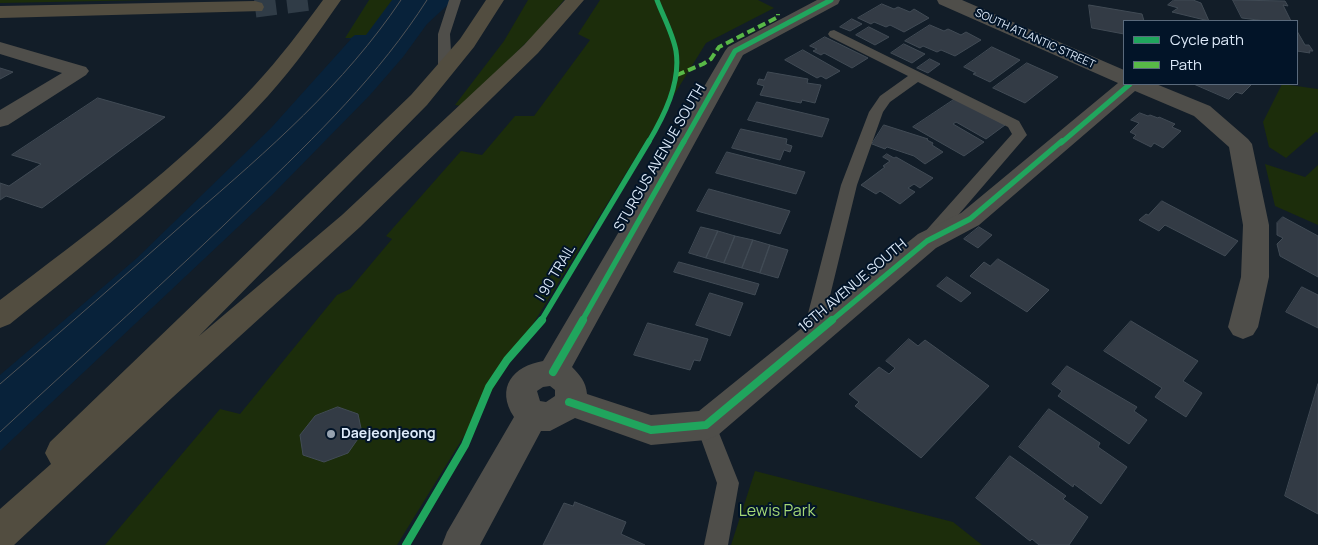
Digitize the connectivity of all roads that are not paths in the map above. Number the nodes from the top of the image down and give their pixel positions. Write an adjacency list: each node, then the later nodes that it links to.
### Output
1 (332, 0): 18 (highway)
2 (455, 0): 11 (lane)
3 (495, 0): 11 (highway)
4 (575, 0): 26 (highway)
5 (831, 0): 21 (street, STURGUS AVENUE SOUTH)
6 (946, 0): 13 (street, SOUTH ATLANTIC STREET)
7 (255, 7): 8 (highway)
8 (0, 12)
9 (834, 34): 12 (lane)
10 (0, 48): 16 (street)
11 (445, 70): 25 (highway)
12 (917, 76): 17 (lane); 20 (lane)
13 (1123, 78)
14 (1129, 85): 17 (street, 16TH AVENUE SOUTH)
15 (1140, 85): 19 (street)
16 (0, 120)
17 (927, 241): 20 (street, 16TH AVENUE SOUTH)
18 (0, 316)
19 (1243, 327)
20 (811, 337): 24 (street, 16TH AVENUE SOUTH)
21 (553, 372): 22 (street); 23 (street)
22 (569, 402): 23 (street); 24 (street)
23 (533, 414): 27 (street)
24 (706, 425): 28 (lane)
25 (0, 514)
26 (0, 532)
27 (460, 545)
28 (716, 545)

